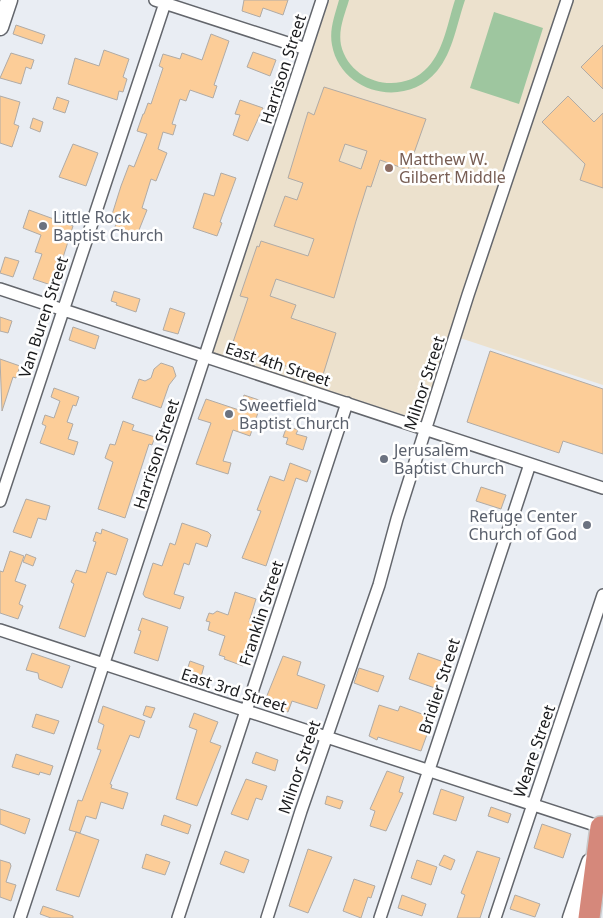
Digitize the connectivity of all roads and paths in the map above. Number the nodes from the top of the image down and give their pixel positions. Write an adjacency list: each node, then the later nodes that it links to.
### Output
1 (9, 0): 5 (street)
2 (322, 0): 6 (street, Harrison Street)
3 (567, 0): 11 (street, Milnor Street)
4 (162, 1): 6 (street); 8 (street, Van Buren Street)
5 (0, 27)
6 (306, 49): 9 (street, Harrison Street)
7 (0, 289): 8 (street, East 4th Street)
8 (63, 310): 9 (street, East 4th Street); 14 (street, Van Buren Street)
9 (205, 357): 10 (street, East 4th Street); 17 (street, Harrison Street)
10 (347, 403): 11 (street, East 4th Street); 18 (street, Franklin Street)
11 (426, 429): 12 (street, East 4th Street); 19 (street, Milnor Street)
12 (530, 464): 13 (street, East 4th Street); 20 (street, Bridier Street)
13 (603, 488)
14 (0, 501)
15 (603, 595): 21 (street, Weare Street)
16 (0, 630): 17 (street, East 3rd Street)
17 (104, 664): 18 (street, East 3rd Street); 24 (street, Harrison Street)
18 (246, 711): 19 (street, East 3rd Street); 25 (street, Franklin Street)
19 (327, 737): 20 (street, East 3rd Street); 26 (street, Milnor Street)
20 (428, 770): 21 (street, East 3rd Street); 27 (street, Bridier Street)
21 (533, 805): 22 (street, East 3rd Street); 28 (street, Weare Street)
22 (602, 825): 29 (street); 30 (highway)
23 (603, 912): 31 (highway)
24 (20, 918)
25 (178, 918)
26 (267, 918)
27 (380, 918)
28 (495, 918)
29 (571, 918)
30 (589, 918)
31 (601, 918)

